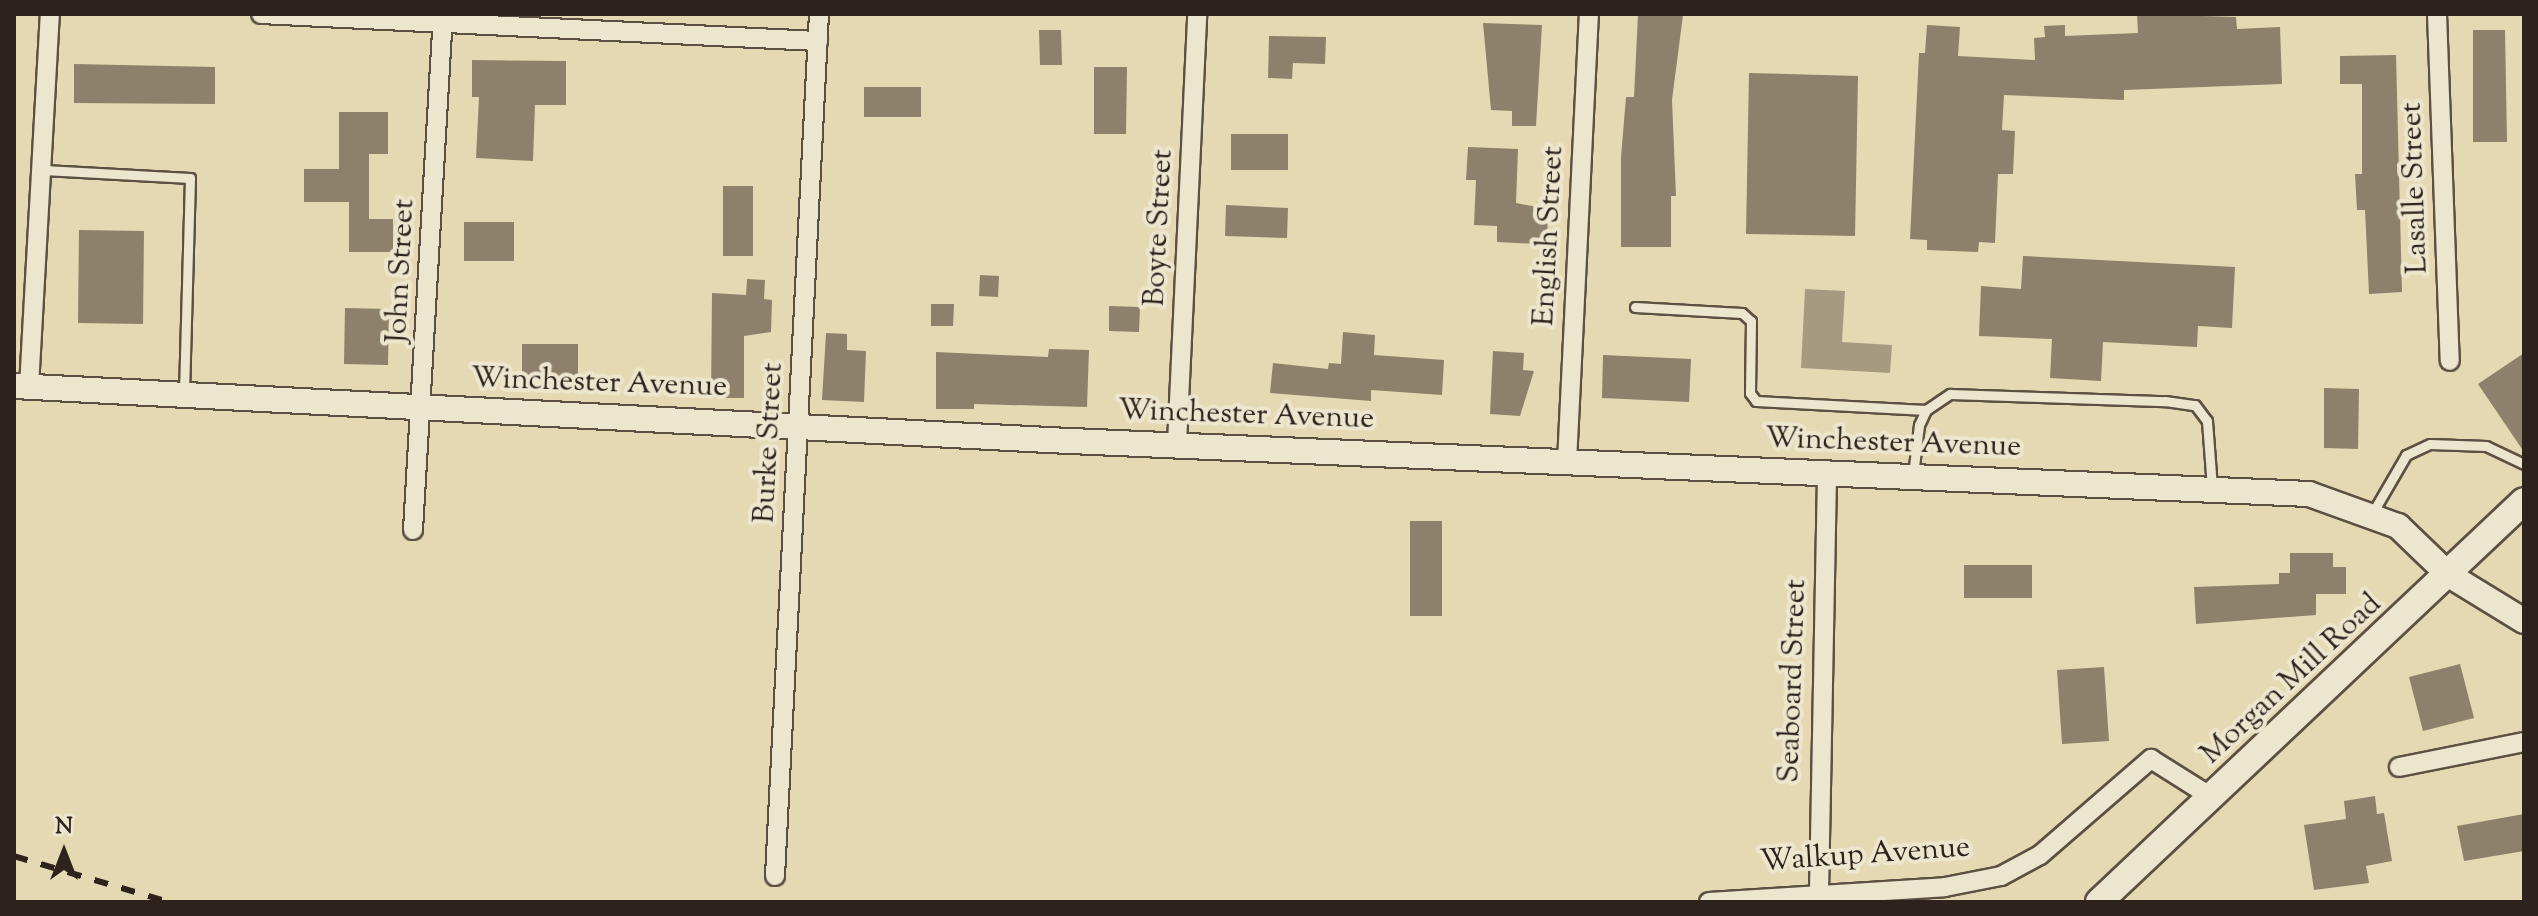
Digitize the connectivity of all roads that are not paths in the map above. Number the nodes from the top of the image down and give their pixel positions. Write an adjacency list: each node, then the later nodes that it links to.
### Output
1 (50, 14): 10 (street)
2 (261, 14): 7 (street)
3 (819, 14): 9 (street, Burke Street)
4 (1197, 14): 18 (street, Boyte Street)
5 (1589, 14): 19 (street, English Street)
6 (2437, 14): 12 (street, Lasalle Street)
7 (443, 19): 8 (street); 15 (street, John Street)
8 (623, 22): 9 (street)
9 (818, 41): 17 (street, Burke Street)
10 (44, 170): 13 (street); 14 (lane)
11 (1635, 307): 16 (lane)
12 (2450, 361)
13 (22, 386): 14 (street, Winchester Avenue)
14 (184, 396): 15 (street, Winchester Avenue)
15 (423, 409): 17 (street, Winchester Avenue); 26 (street, John Street)
16 (1926, 410): 22 (lane); 23 (lane)
17 (799, 425): 18 (street, Winchester Avenue); 32 (street, Burke Street)
18 (1177, 444): 19 (street, Winchester Avenue)
19 (1567, 462): 21 (street, Winchester Avenue)
20 (2524, 464): 25 (lane)
21 (1827, 473): 22 (street, Winchester Avenue); 33 (street, Seaboard Street)
22 (1913, 477): 23 (street, Winchester Avenue)
23 (2212, 491): 25 (street, Winchester Avenue)
24 (2524, 501): 27 (main road, Morgan Mill Road)
25 (2373, 512): 27 (street, Winchester Avenue)
26 (413, 530)
27 (2449, 575): 28 (street); 31 (main road, Morgan Mill Road)
28 (2524, 621)
29 (2524, 742): 30 (street)
30 (2399, 767)
31 (2213, 798): 33 (street, Walkup Avenue); 35 (main road, Morgan Mill Road)
32 (775, 876)
33 (1819, 892): 34 (street, Walkup Avenue)
34 (1709, 902)
35 (2099, 902)

